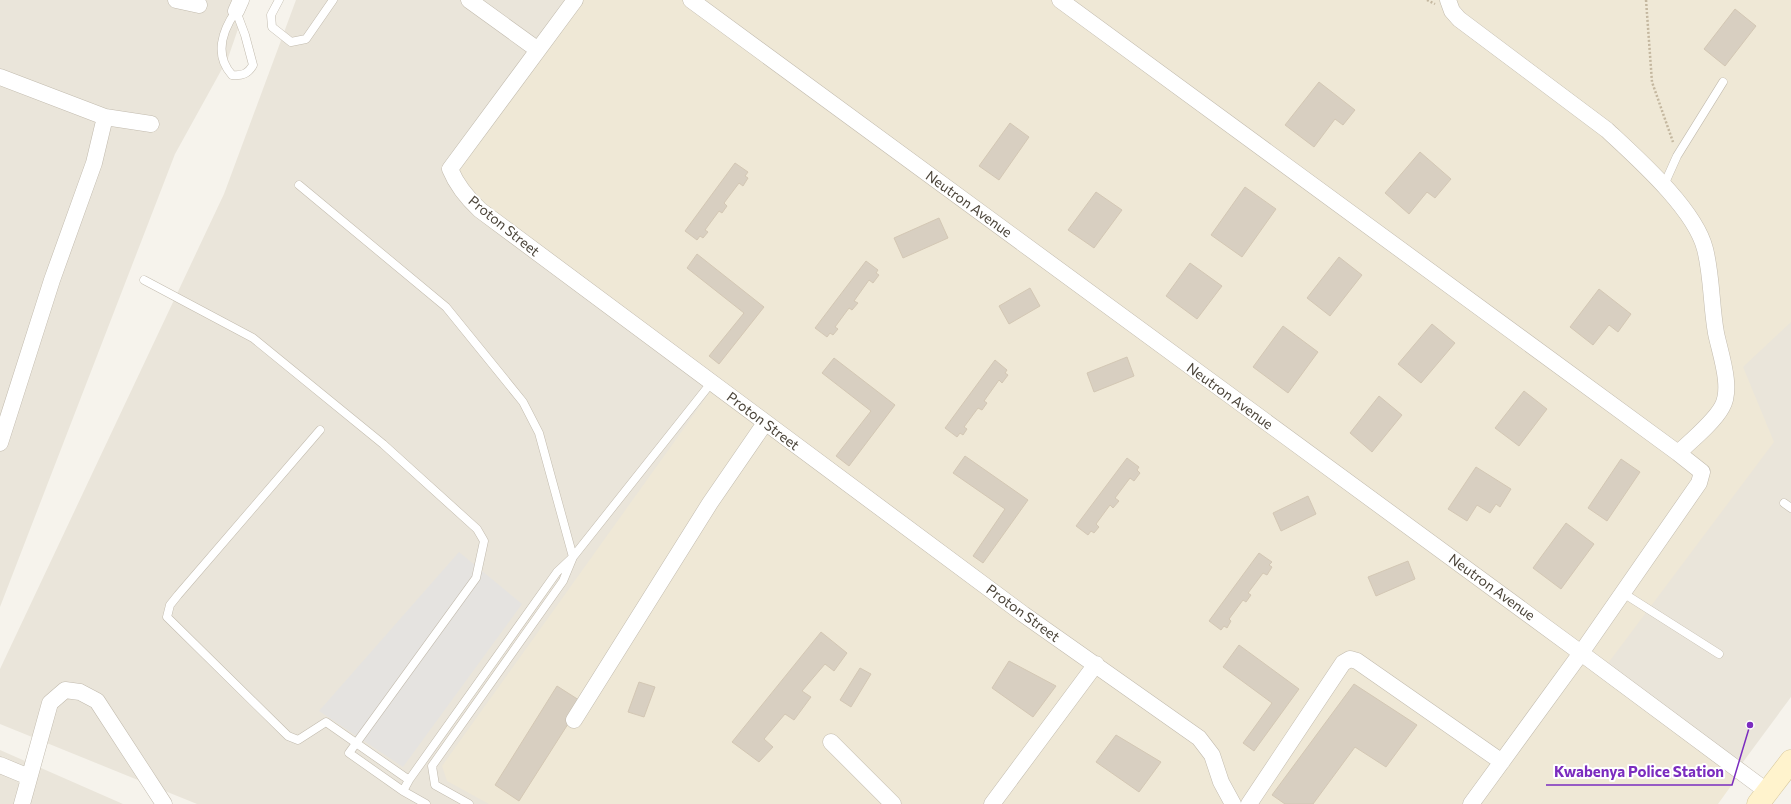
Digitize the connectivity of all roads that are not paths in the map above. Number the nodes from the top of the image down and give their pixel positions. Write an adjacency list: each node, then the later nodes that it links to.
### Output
1 (176, 0): 9 (street)
2 (279, 0): 3 (lane)
3 (333, 0)
4 (469, 0): 11 (street)
5 (575, 0): 11 (street, Proton Street)
6 (691, 0): 28 (street, Neutron Avenue)
7 (1060, 0): 23 (street)
8 (1448, 0): 17 (street)
9 (199, 5)
10 (239, 6): 10 (lane)
11 (538, 50): 19 (street, Proton Street)
12 (0, 77): 14 (street)
13 (1722, 82): 17 (lane)
14 (105, 117): 15 (street); 22 (street)
15 (151, 124)
16 (299, 185): 24 (lane)
17 (1664, 185): 23 (street)
18 (144, 280): 34 (lane)
19 (711, 382): 20 (street, Proton Street); 24 (lane)
20 (765, 423): 31 (street, Proton Street); 33 (street)
21 (320, 430): 34 (lane)
22 (0, 443)
23 (1678, 453): 25 (street)
24 (573, 557): 26 (lane); 27 (lane)
25 (1623, 593): 28 (street); 29 (lane)
26 (532, 605): 27 (lane); 30 (lane)
27 (541, 612): 32 (lane)
28 (1581, 653): 36 (street); 42 (street, Neutron Avenue)
29 (1719, 654)
30 (495, 659): 32 (lane); 40 (lane)
31 (1096, 664): 48 (street); 49 (street, Proton Street)
32 (504, 665): 46 (lane)
33 (574, 720)
34 (356, 742): 40 (lane); 41 (lane)
35 (831, 742): 47 (street)
36 (1502, 762): 50 (street); 51 (street)
37 (1791, 762): 42 (main road)
38 (0, 765): 39 (street)
39 (29, 777): 43 (street); 44 (street)
40 (409, 780): 41 (lane)
41 (403, 791): 45 (lane)
42 (1763, 798)
43 (22, 804)
44 (164, 804)
45 (426, 804)
46 (469, 804)
47 (892, 804)
48 (992, 804)
49 (1233, 804)
50 (1249, 804)
51 (1471, 804)

